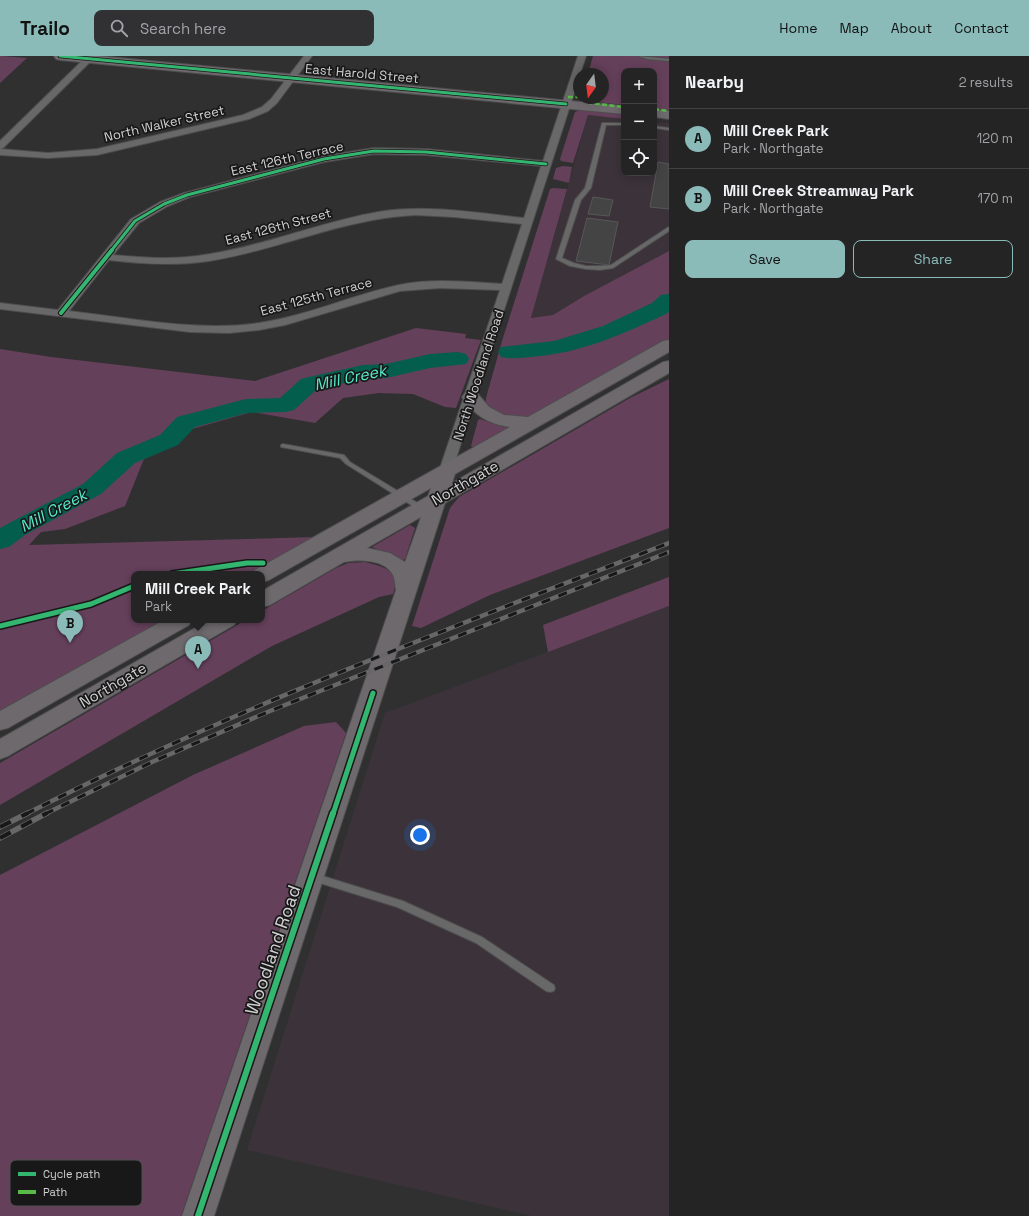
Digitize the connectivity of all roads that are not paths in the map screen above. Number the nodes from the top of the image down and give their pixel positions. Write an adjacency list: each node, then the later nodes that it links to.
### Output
1 (60, 56): 5 (main road, East Harold Street)
2 (308, 56): 7 (street, North Walker Street)
3 (582, 56): 8 (street, North Woodland Road)
4 (640, 56): 6 (lane)
5 (89, 59): 7 (main road, East Harold Street); 15 (street)
6 (669, 60)
7 (292, 78): 8 (main road, East Harold Street); 16 (street, North Walker Street)
8 (566, 104): 9 (main road, East Harold Street); 17 (street, North Woodland Road)
9 (621, 110)
10 (657, 113): 11 (main road)
11 (669, 115)
12 (621, 124): 19 (lane)
13 (657, 127): 14 (lane)
14 (669, 129)
15 (0, 146)
16 (0, 152)
17 (546, 164): 18 (street, North Woodland Road); 20 (street, East 126th Terrace)
18 (528, 222): 20 (street, East 126th Street); 21 (street, North Woodland Road)
19 (669, 229)
20 (106, 258): 23 (street)
21 (506, 287): 23 (street, East 125th Terrace); 26 (street, North Woodland Road)
22 (0, 306): 23 (street, East 125th Terrace)
23 (61, 313)
24 (669, 345): 27 (main road, Northgate)
25 (669, 366): 31 (main road, Northgate)
26 (471, 397): 27 (main road); 29 (street, North Woodland Road)
27 (533, 422): 29 (main road, Northgate)
28 (283, 446): 30 (lane)
29 (446, 471): 30 (main road, Northgate); 31 (main road, North Woodland Road)
30 (402, 496): 31 (lane); 33 (main road, Northgate)
31 (430, 503): 32 (main road, Northgate); 34 (main road, North Woodland Road)
32 (337, 556): 34 (main road); 35 (main road, Northgate)
33 (265, 573)
34 (406, 590): 38 (main road, North Woodland Road)
35 (265, 598)
36 (176, 623): 39 (main road, Northgate)
37 (221, 623): 40 (main road, Northgate)
38 (373, 693): 41 (main road, Woodland Road)
39 (0, 722)
40 (0, 750)
41 (312, 876): 42 (lane); 43 (main road, Woodland Road)
42 (550, 988)
43 (198, 1216)

